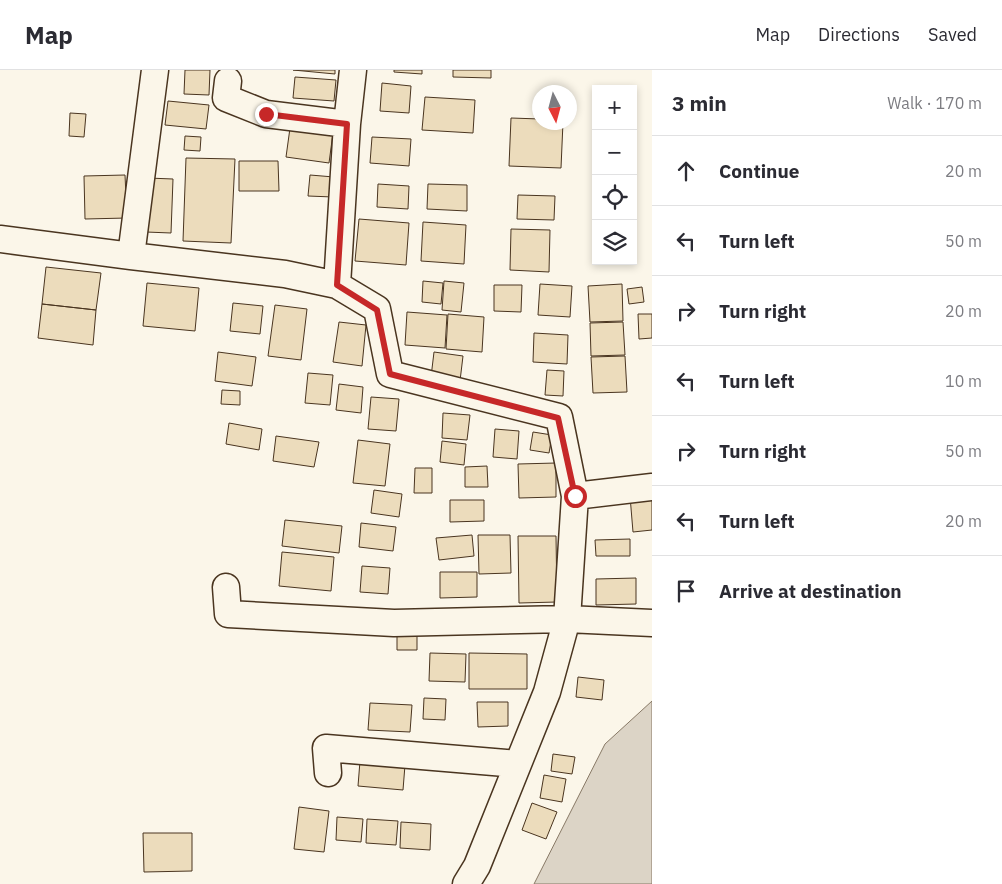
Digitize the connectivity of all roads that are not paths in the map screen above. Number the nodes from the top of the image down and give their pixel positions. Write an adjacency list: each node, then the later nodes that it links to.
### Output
1 (155, 70): 6 (street)
2 (353, 70): 4 (street)
3 (228, 81): 4 (street)
4 (347, 124): 7 (street)
5 (0, 239): 6 (street)
6 (131, 256): 7 (street)
7 (337, 285): 9 (street)
8 (652, 487): 9 (street)
9 (575, 496): 11 (street)
10 (226, 587): 11 (street)
11 (567, 619): 12 (street); 13 (street)
12 (652, 623)
13 (517, 764): 14 (street); 15 (street)
14 (328, 773)
15 (466, 884)

